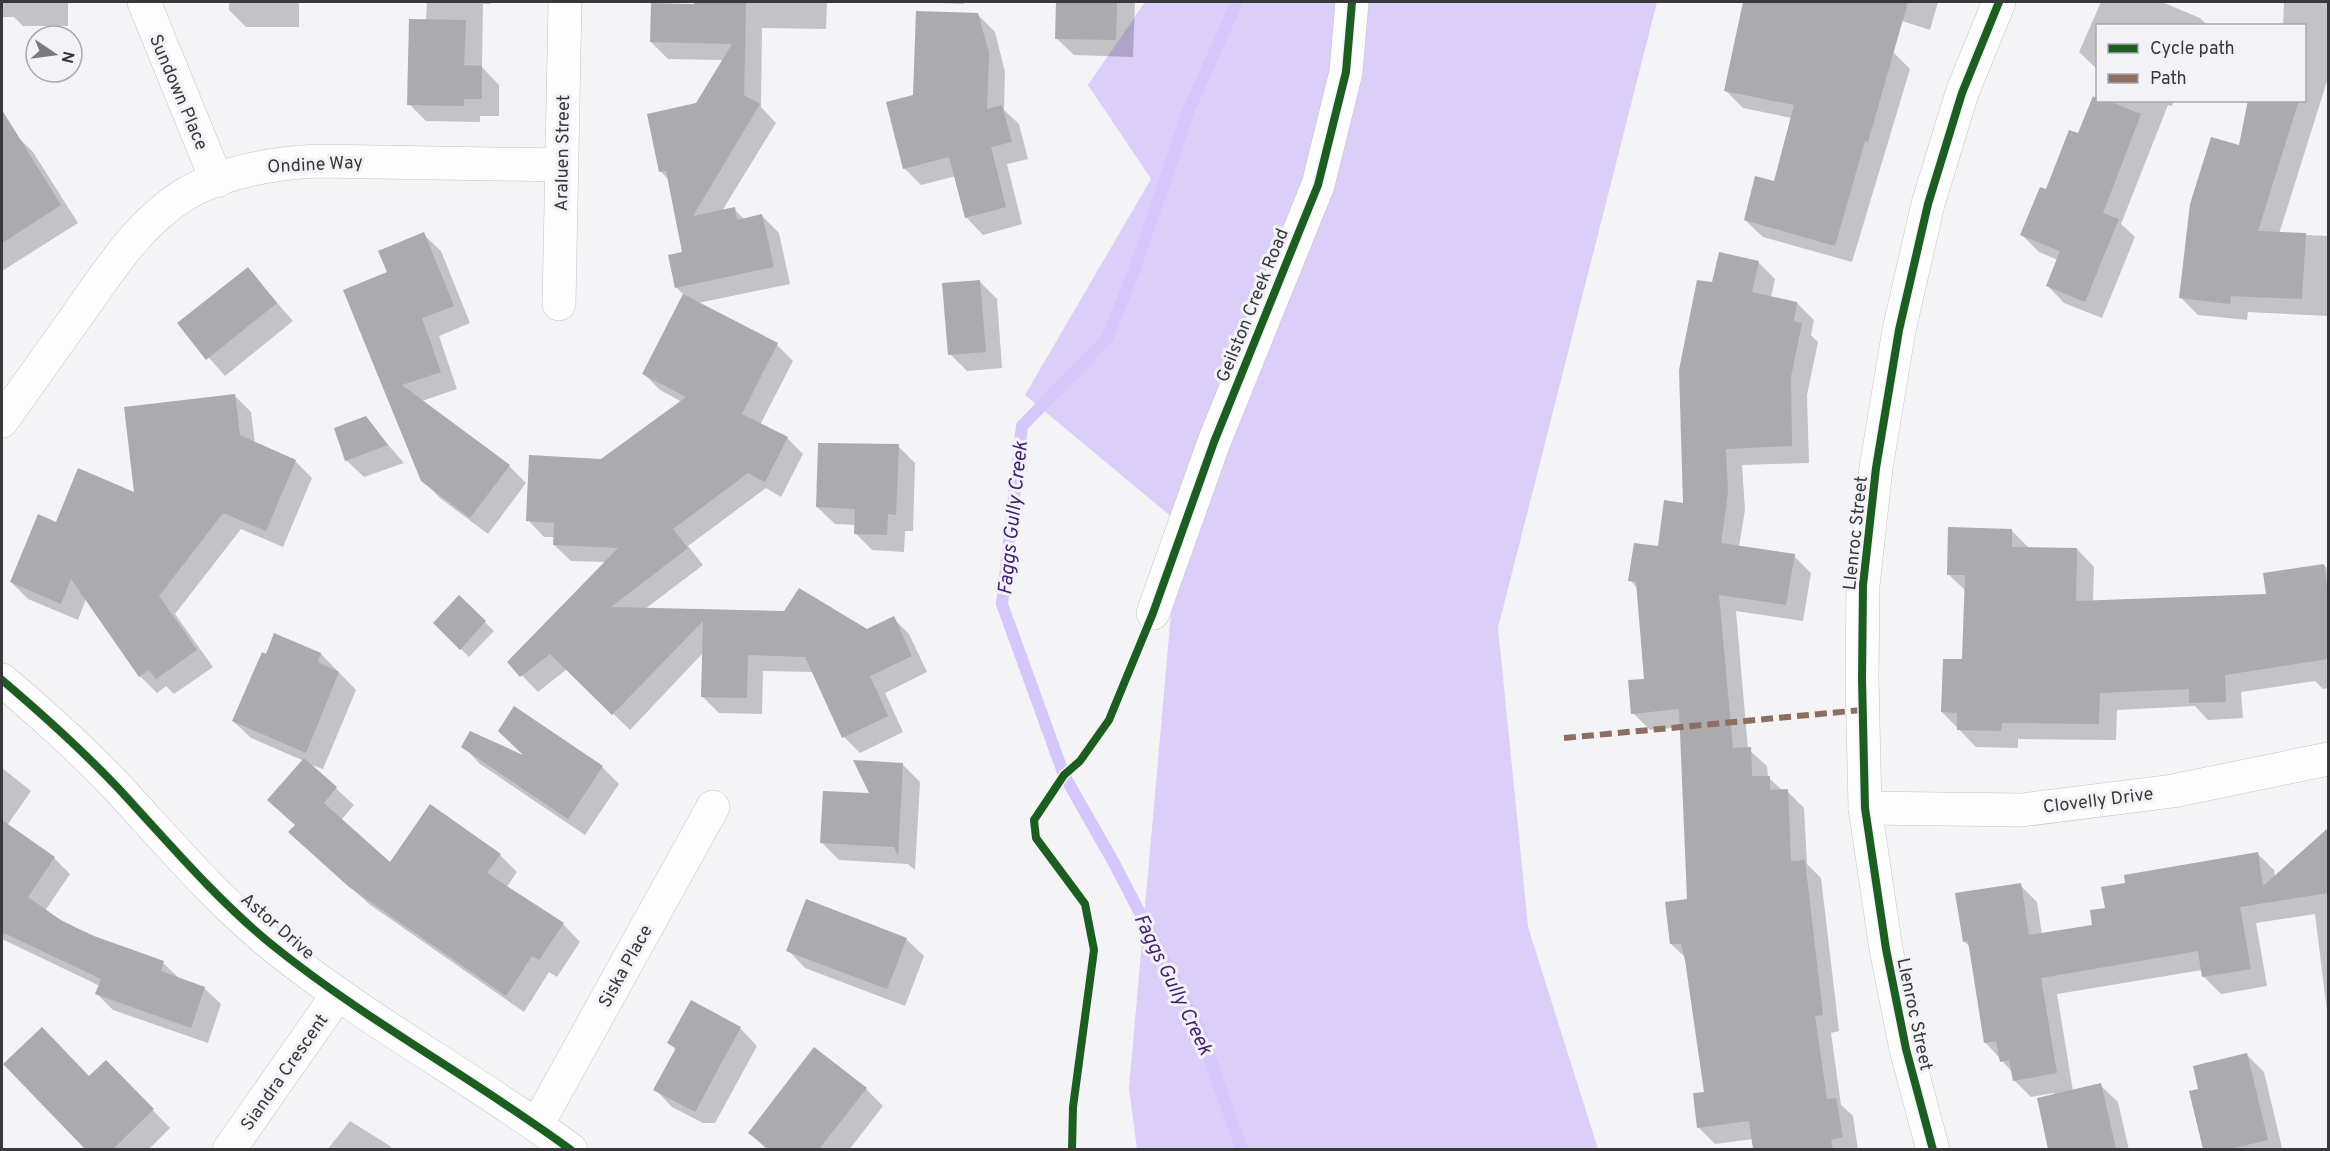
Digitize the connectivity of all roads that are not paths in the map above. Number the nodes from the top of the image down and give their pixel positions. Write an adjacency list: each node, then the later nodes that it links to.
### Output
1 (144, 2): 6 (street, Sundown Place)
2 (565, 2): 5 (street, Araluen Street)
3 (1352, 2): 9 (street, Geilston Creek Road)
4 (1999, 2): 13 (street, Llenroc Street)
5 (562, 165): 6 (street, Ondine Way); 7 (street, Araluen Street)
6 (217, 181): 8 (street, Ondine Way)
7 (559, 304)
8 (2, 421)
9 (1154, 613)
10 (2, 680): 14 (street, Astor Drive)
11 (2328, 759): 13 (street, Clovelly Drive)
12 (713, 807): 15 (street, Siska Place)
13 (1865, 808): 18 (street, Llenroc Street)
14 (338, 994): 15 (street, Astor Drive); 16 (street, Siandra Crescent)
15 (537, 1125): 17 (street, Astor Drive)
16 (230, 1149)
17 (571, 1149)
18 (1933, 1149)

